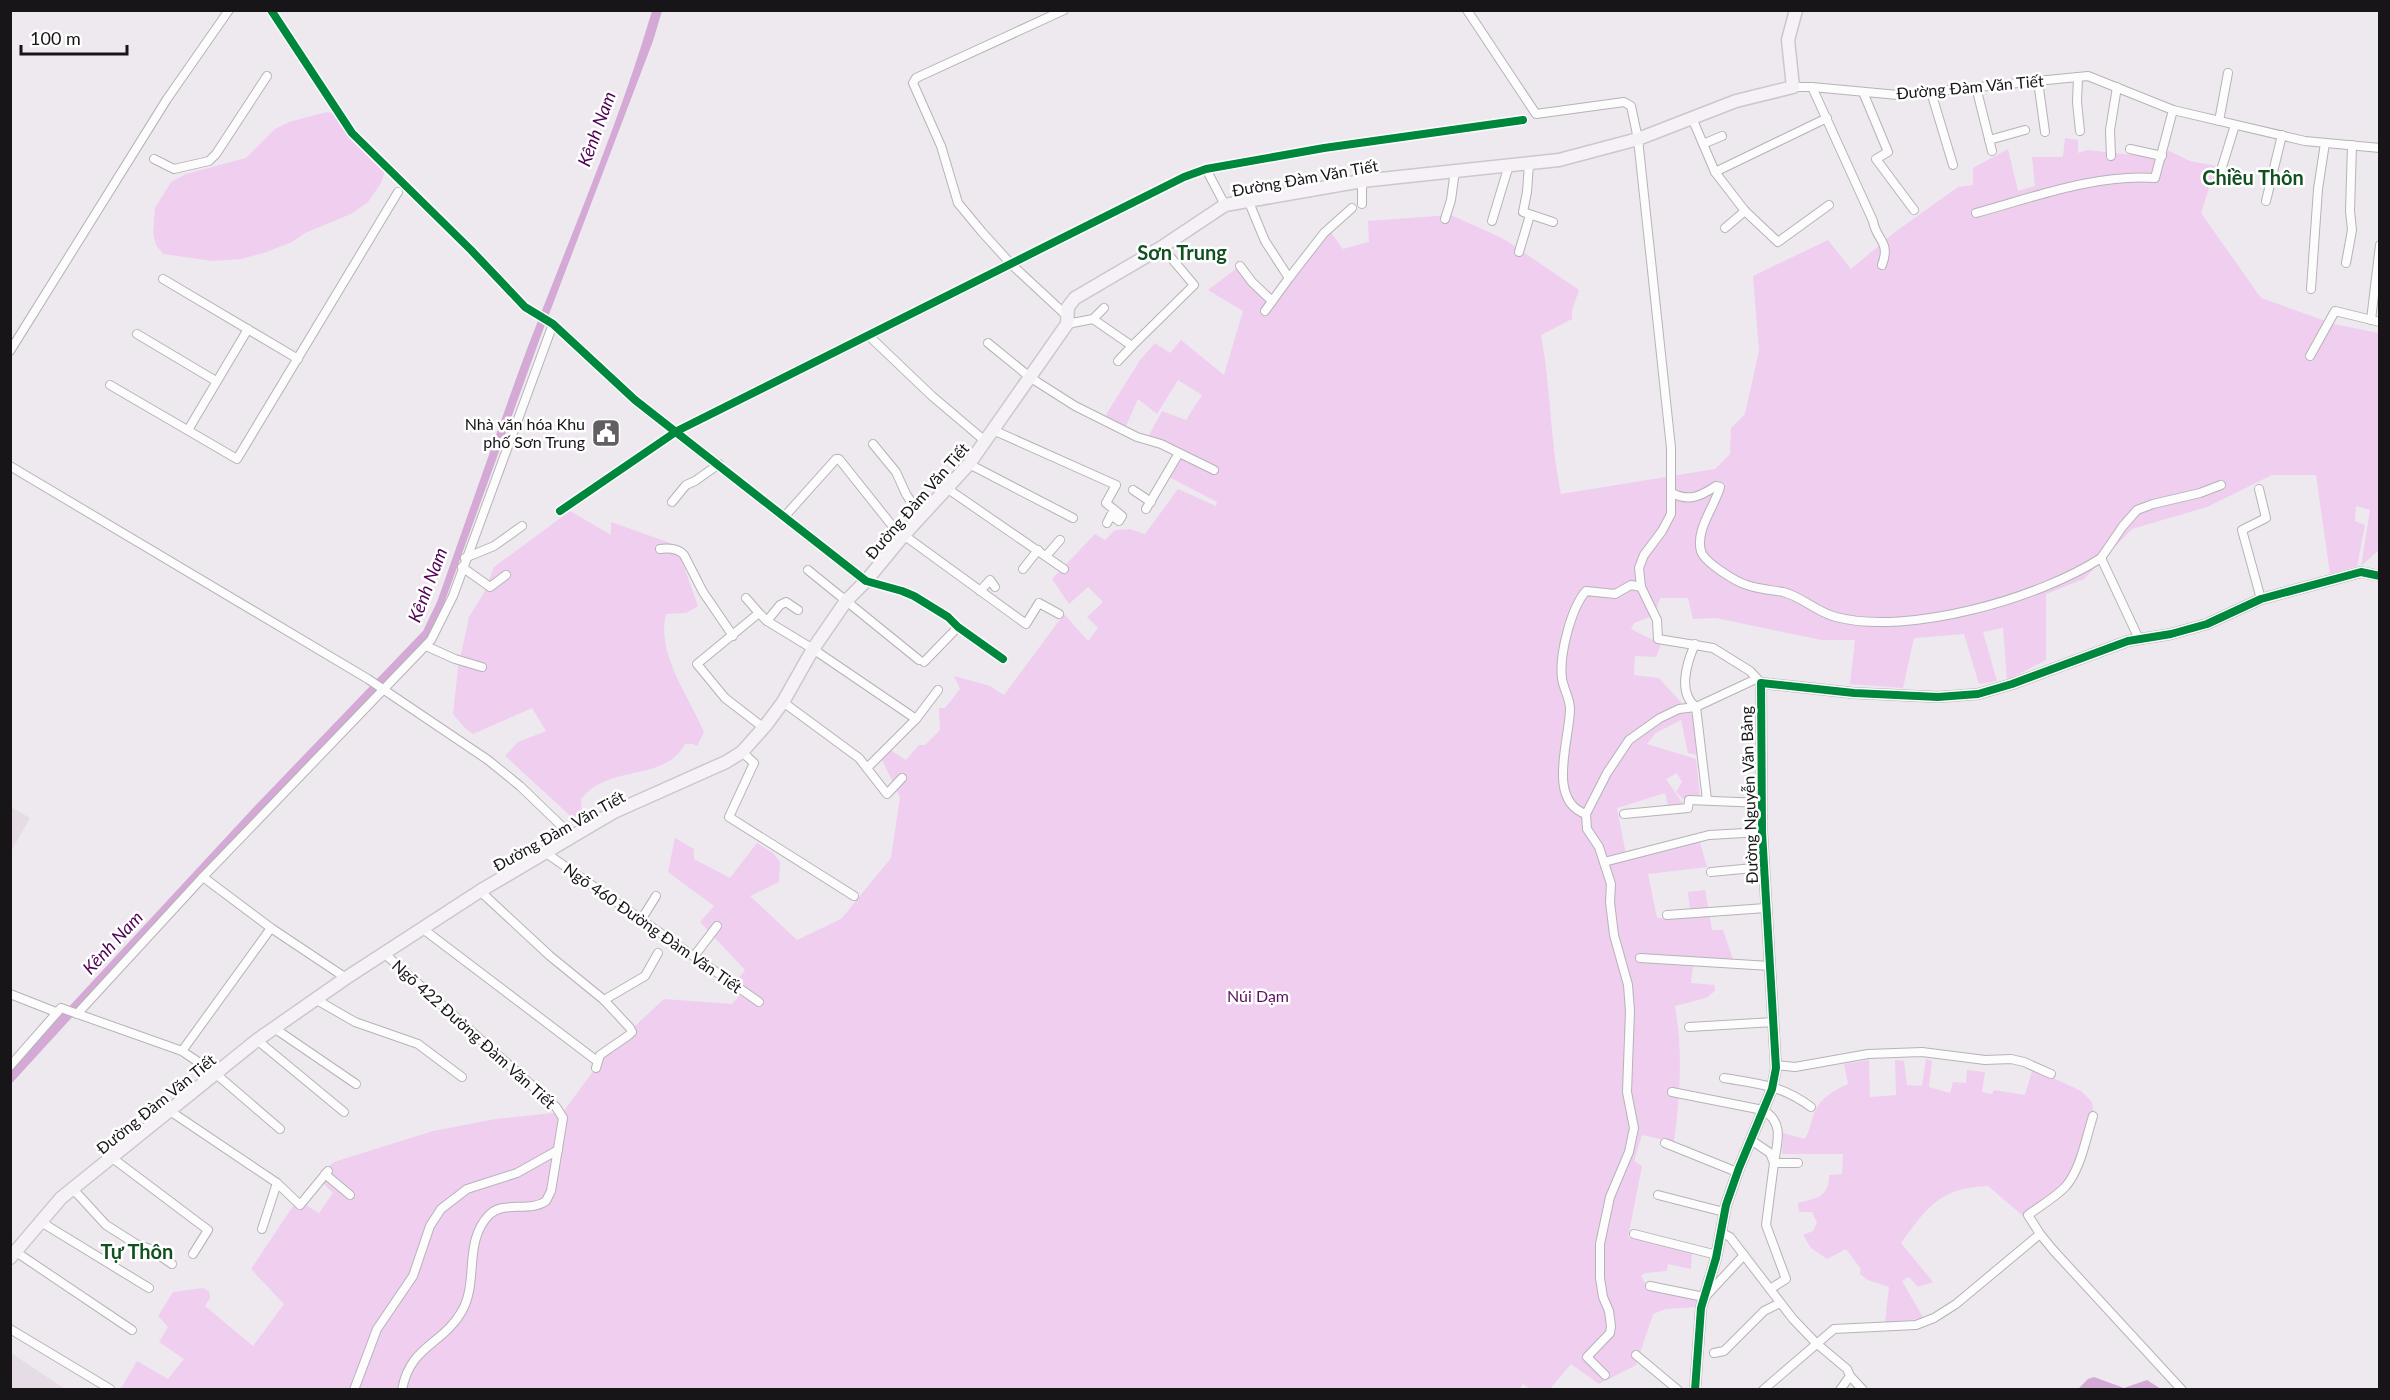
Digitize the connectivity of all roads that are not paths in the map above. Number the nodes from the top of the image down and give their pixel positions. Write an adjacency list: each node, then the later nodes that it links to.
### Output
1 (229, 10): 83 (street)
2 (271, 10): 77 (street)
3 (1064, 10): 65 (street)
4 (1467, 10): 27 (street)
5 (1796, 10): 10 (main road)
6 (2228, 73): 20 (street)
7 (267, 76): 37 (street)
8 (2078, 77): 9 (street, Đường Đàm Văn Tiết); 13 (street, Đường Đàm Văn Tiết); 23 (street)
9 (2038, 81): 12 (street, Đường Đàm Văn Tiết); 24 (street)
10 (1793, 87): 11 (street, Đường Đàm Văn Tiết); 17 (main road, Đường Đàm Văn Tiết)
11 (1812, 87): 14 (street, Đường Đàm Văn Tiết); 18 (street)
12 (1976, 87): 15 (street, Đường Đàm Văn Tiết); 28 (street)
13 (2117, 87): 16 (street, Đường Đàm Văn Tiết); 35 (street)
14 (1863, 92): 15 (street, Đường Đàm Văn Tiết); 53 (street)
15 (1931, 92): 40 (street)
16 (2173, 110): 20 (street, Đường Đàm Văn Tiết); 36 (street)
17 (1692, 118): 27 (main road, Đường Đàm Văn Tiết); 30 (street)
18 (1827, 118): 43 (street); 66 (street)
19 (1523, 120): 41 (street)
20 (2219, 121): 21 (street, Đường Đàm Văn Tiết)
21 (2235, 124): 25 (street, Đường Đàm Văn Tiết); 44 (street)
22 (2025, 130): 28 (street)
23 (2080, 131)
24 (2045, 132)
25 (2282, 135): 29 (street, Đường Đàm Văn Tiết); 48 (street)
26 (1722, 136): 30 (street)
27 (1638, 139): 38 (main road, Đường Đàm Văn Tiết); 104 (street)
28 (1989, 140): 34 (street)
29 (2325, 143): 31 (street, Đường Đàm Văn Tiết); 70 (street)
30 (1703, 144): 43 (street)
31 (2352, 145): 32 (street, Đường Đàm Văn Tiết); 64 (street)
32 (2379, 148)
33 (2130, 149): 36 (street)
34 (1992, 151)
35 (2111, 156)
36 (2162, 156): 55 (street)
37 (154, 159)
38 (1529, 164): 39 (main road, Đường Đàm Văn Tiết); 56 (street)
39 (1509, 165): 42 (main road, Đường Đàm Văn Tiết); 58 (street)
40 (1953, 165)
41 (1206, 169): 51 (street); 65 (street)
42 (1455, 170): 45 (main road, Đường Đàm Văn Tiết); 57 (street)
43 (1715, 172): 54 (street)
44 (2218, 180)
45 (1362, 181): 47 (main road, Đường Đàm Văn Tiết); 49 (street)
46 (398, 192): 85 (street)
47 (1248, 200): 51 (main road, Đường Đàm Văn Tiết); 68 (street)
48 (2266, 201)
49 (1362, 204)
50 (1829, 205): 54 (street)
51 (1225, 206): 62 (main road, Đường Đàm Văn Tiết)
52 (1352, 208): 68 (street)
53 (1914, 210)
54 (1745, 211): 60 (street)
55 (1976, 213)
56 (1530, 215): 59 (street); 63 (street)
57 (1445, 219)
58 (1492, 221)
59 (1553, 222)
60 (1725, 228)
61 (2379, 245): 76 (street)
62 (1162, 247): 75 (main road, Đường Đàm Văn Tiết); 82 (street)
63 (1519, 252)
64 (2346, 263)
65 (1011, 264): 75 (street); 80 (street)
66 (1882, 265)
67 (1240, 266): 71 (street)
68 (1288, 278): 71 (street)
69 (163, 279): 78 (street)
70 (2311, 289)
71 (1272, 301): 73 (street)
72 (1104, 308): 74 (street)
73 (1265, 311)
74 (1094, 319): 75 (street); 82 (street)
75 (1067, 320): 87 (main road, Đường Đàm Văn Tiết)
76 (2375, 321): 84 (street)
77 (553, 324): 92 (street); 117 (street)
78 (248, 329): 85 (street); 88 (street)
79 (137, 334): 88 (street)
80 (868, 335): 92 (street); 93 (street)
81 (988, 343): 87 (street)
82 (1132, 346): 86 (street)
83 (10, 351)
84 (2310, 356)
85 (298, 358): 90 (street)
86 (1118, 362)
87 (1031, 378): 91 (main road, Đường Đàm Văn Tiết); 95 (street)
88 (216, 381): 90 (street)
89 (110, 385): 90 (street)
90 (188, 430)
91 (993, 430): 93 (main road, Đường Đàm Văn Tiết); 110 (street)
92 (677, 431): 96 (street); 106 (street)
93 (986, 441): 97 (main road, Đường Đàm Văn Tiết)
94 (873, 444): 108 (street)
95 (1179, 453): 99 (street); 103 (street)
96 (718, 464): 105 (street); 107 (street)
97 (969, 464): 101 (main road, Đường Đàm Văn Tiết); 109 (street)
98 (10, 466): 145 (street)
99 (1214, 470)
100 (2221, 485): 118 (street)
101 (948, 489): 108 (main road, Đường Đàm Văn Tiết); 115 (street)
102 (2259, 489): 130 (street)
103 (1133, 490)
104 (1672, 493): 118 (street); 127 (street)
105 (672, 502)
106 (560, 510)
107 (785, 516): 112 (street); 125 (street)
108 (921, 517): 112 (main road, Đường Đàm Văn Tiết)
109 (1073, 518)
110 (1107, 523)
111 (522, 526): 117 (street)
112 (903, 536): 125 (main road, Đường Đàm Văn Tiết); 128 (street)
113 (1060, 540): 116 (street)
114 (660, 549): 137 (street)
115 (1038, 550): 116 (street); 120 (street)
116 (1046, 556): 121 (street)
117 (465, 558): 119 (street)
118 (2101, 558): 138 (street)
119 (462, 567): 123 (street); 140 (street)
120 (1023, 569)
121 (1065, 569)
122 (808, 570): 131 (street)
123 (506, 576)
124 (2379, 576): 130 (street, Đường Nguyễn Văn Bảng)
125 (866, 581): 131 (main road, Đường Đàm Văn Tiết); 136 (street)
126 (995, 587): 128 (street)
127 (1641, 587): 139 (street); 156 (street)
128 (980, 591): 134 (street)
129 (746, 598): 133 (street)
130 (2261, 599): 138 (street, Đường Nguyễn Văn Bảng)
131 (846, 601): 136 (street); 141 (main road, Đường Đàm Văn Tiết)
132 (798, 610): 135 (street)
133 (759, 613): 135 (street); 137 (street)
134 (1059, 614)
135 (766, 621): 141 (street)
136 (958, 627): 142 (street)
137 (732, 636): 150 (street)
138 (2139, 639): 144 (street, Đường Nguyễn Văn Bảng)
139 (1695, 644): 144 (street); 148 (street)
140 (426, 646): 143 (street); 145 (street)
141 (813, 649): 147 (main road, Đường Đàm Văn Tiết); 149 (street)
142 (1003, 658)
143 (482, 667)
144 (1758, 681): 148 (street); 155 (street, Đường Nguyễn Văn Bảng)
145 (384, 690): 159 (street); 164 (street)
146 (938, 690): 149 (street)
147 (783, 702): 150 (main road, Đường Đàm Văn Tiết); 152 (street)
148 (1695, 707): 154 (street); 156 (street)
149 (916, 719): 152 (street)
150 (764, 728): 151 (main road, Đường Đàm Văn Tiết)
151 (742, 752): 159 (main road, Đường Đàm Văn Tiết); 167 (street)
152 (867, 768): 153 (street)
153 (902, 778)
154 (1707, 800): 155 (street); 157 (street)
155 (1762, 803): 158 (street, Đường Nguyễn Văn Bảng)
156 (1586, 814): 161 (street)
157 (1624, 814)
158 (1762, 832): 161 (street); 162 (street, Đường Nguyễn Văn Bảng)
159 (573, 837): 160 (main road, Đường Đàm Văn Tiết)
160 (546, 853): 165 (main road, Đường Đàm Văn Tiết); 170 (street, Ngõ 460 Đường Đàm Văn Tiết)
161 (1604, 862): 238 (street)
162 (1764, 867): 163 (street); 168 (street, Đường Nguyễn Văn Bảng)
163 (1711, 872)
164 (203, 877): 172 (street); 185 (street)
165 (480, 891): 173 (main road, Đường Đàm Văn Tiết); 182 (street)
166 (656, 896): 170 (street)
167 (854, 896)
168 (1766, 908): 169 (street); 178 (street, Đường Nguyễn Văn Bảng)
169 (1667, 915)
170 (641, 920): 176 (street, Ngõ 460 Đường Đàm Văn Tiết)
171 (717, 926): 176 (street)
172 (271, 928): 179 (street); 190 (street)
173 (423, 929): 175 (main road, Đường Đàm Văn Tiết); 182 (street)
174 (658, 953): 182 (street)
175 (385, 954): 179 (main road, Đường Đàm Văn Tiết); 208 (street, Ngõ 422 Đường Đàm Văn Tiết)
176 (694, 956): 183 (street, Ngõ 460 Đường Đàm Văn Tiết)
177 (1640, 958): 178 (street)
178 (1770, 966): 186 (street, Đường Nguyễn Văn Bảng)
179 (346, 978): 181 (main road, Đường Đàm Văn Tiết)
180 (10, 994): 184 (street)
181 (315, 999): 188 (main road, Đường Đàm Văn Tiết); 195 (street)
182 (604, 1000)
183 (759, 1002)
184 (59, 1010): 185 (street); 192 (street)
185 (77, 1014): 190 (street)
186 (1774, 1022): 187 (street); 191 (street, Đường Nguyễn Văn Bảng)
187 (1689, 1027)
188 (274, 1028): 189 (main road, Đường Đàm Văn Tiết); 197 (street)
189 (257, 1040): 193 (main road, Đường Đàm Văn Tiết); 203 (street)
190 (182, 1051): 193 (street)
191 (1776, 1065): 194 (street); 198 (street, Đường Nguyễn Văn Bảng)
192 (10, 1066)
193 (216, 1074): 202 (main road, Đường Đàm Văn Tiết); 205 (street)
194 (2051, 1074)
195 (462, 1077)
196 (1724, 1078): 198 (street)
197 (356, 1084)
198 (1772, 1086): 200 (street); 201 (street, Đường Nguyễn Văn Bảng)
199 (1672, 1092): 201 (street)
200 (1811, 1107)
201 (1763, 1110): 206 (street, Đường Nguyễn Văn Bảng); 210 (street)
202 (170, 1111): 209 (main road, Đường Đàm Văn Tiết); 213 (street)
203 (344, 1112)
204 (2093, 1116): 222 (street)
205 (280, 1129)
206 (1750, 1140): 210 (street); 212 (street, Đường Nguyễn Văn Bảng)
207 (1665, 1143): 212 (street)
208 (558, 1150): 241 (street); 242 (street, Ngõ 422 Đường Đàm Văn Tiết)
209 (111, 1157): 214 (main road, Đường Đàm Văn Tiết); 223 (street)
210 (1774, 1163): 211 (street); 230 (street)
211 (1798, 1163)
212 (1737, 1172): 217 (street, Đường Nguyễn Văn Bảng)
213 (277, 1183): 215 (street); 219 (street)
214 (73, 1189): 218 (main road, Đường Đàm Văn Tiết); 227 (street)
215 (350, 1195)
216 (1658, 1195): 217 (street)
217 (1724, 1212): 220 (street, Đường Nguyễn Văn Bảng)
218 (40, 1222): 224 (main road, Đường Đàm Văn Tiết); 229 (street)
219 (262, 1229)
220 (1720, 1232): 225 (street, Đường Nguyễn Văn Bảng); 226 (street)
221 (1634, 1234): 225 (street)
222 (2040, 1234): 235 (street); 248 (street)
223 (193, 1254)
224 (13, 1255): 234 (street)
225 (1716, 1255): 231 (street, Đường Nguyễn Văn Bảng)
226 (1744, 1255): 230 (street); 231 (street)
227 (172, 1264)
228 (1650, 1286): 231 (street)
229 (149, 1288)
230 (1770, 1289): 232 (street)
231 (1704, 1298): 244 (street, Đường Nguyễn Văn Bảng)
232 (1780, 1303): 235 (street); 236 (street)
233 (10, 1329): 240 (street)
234 (132, 1330)
235 (1816, 1343): 239 (street); 245 (street)
236 (1714, 1353)
237 (1636, 1355): 243 (street)
238 (1605, 1375)
239 (1850, 1376): 246 (street); 247 (street)
240 (110, 1389)
241 (354, 1389)
242 (402, 1389)
243 (1678, 1389)
244 (1695, 1389)
245 (1763, 1389)
246 (1840, 1389)
247 (1863, 1389)
248 (2182, 1389)

